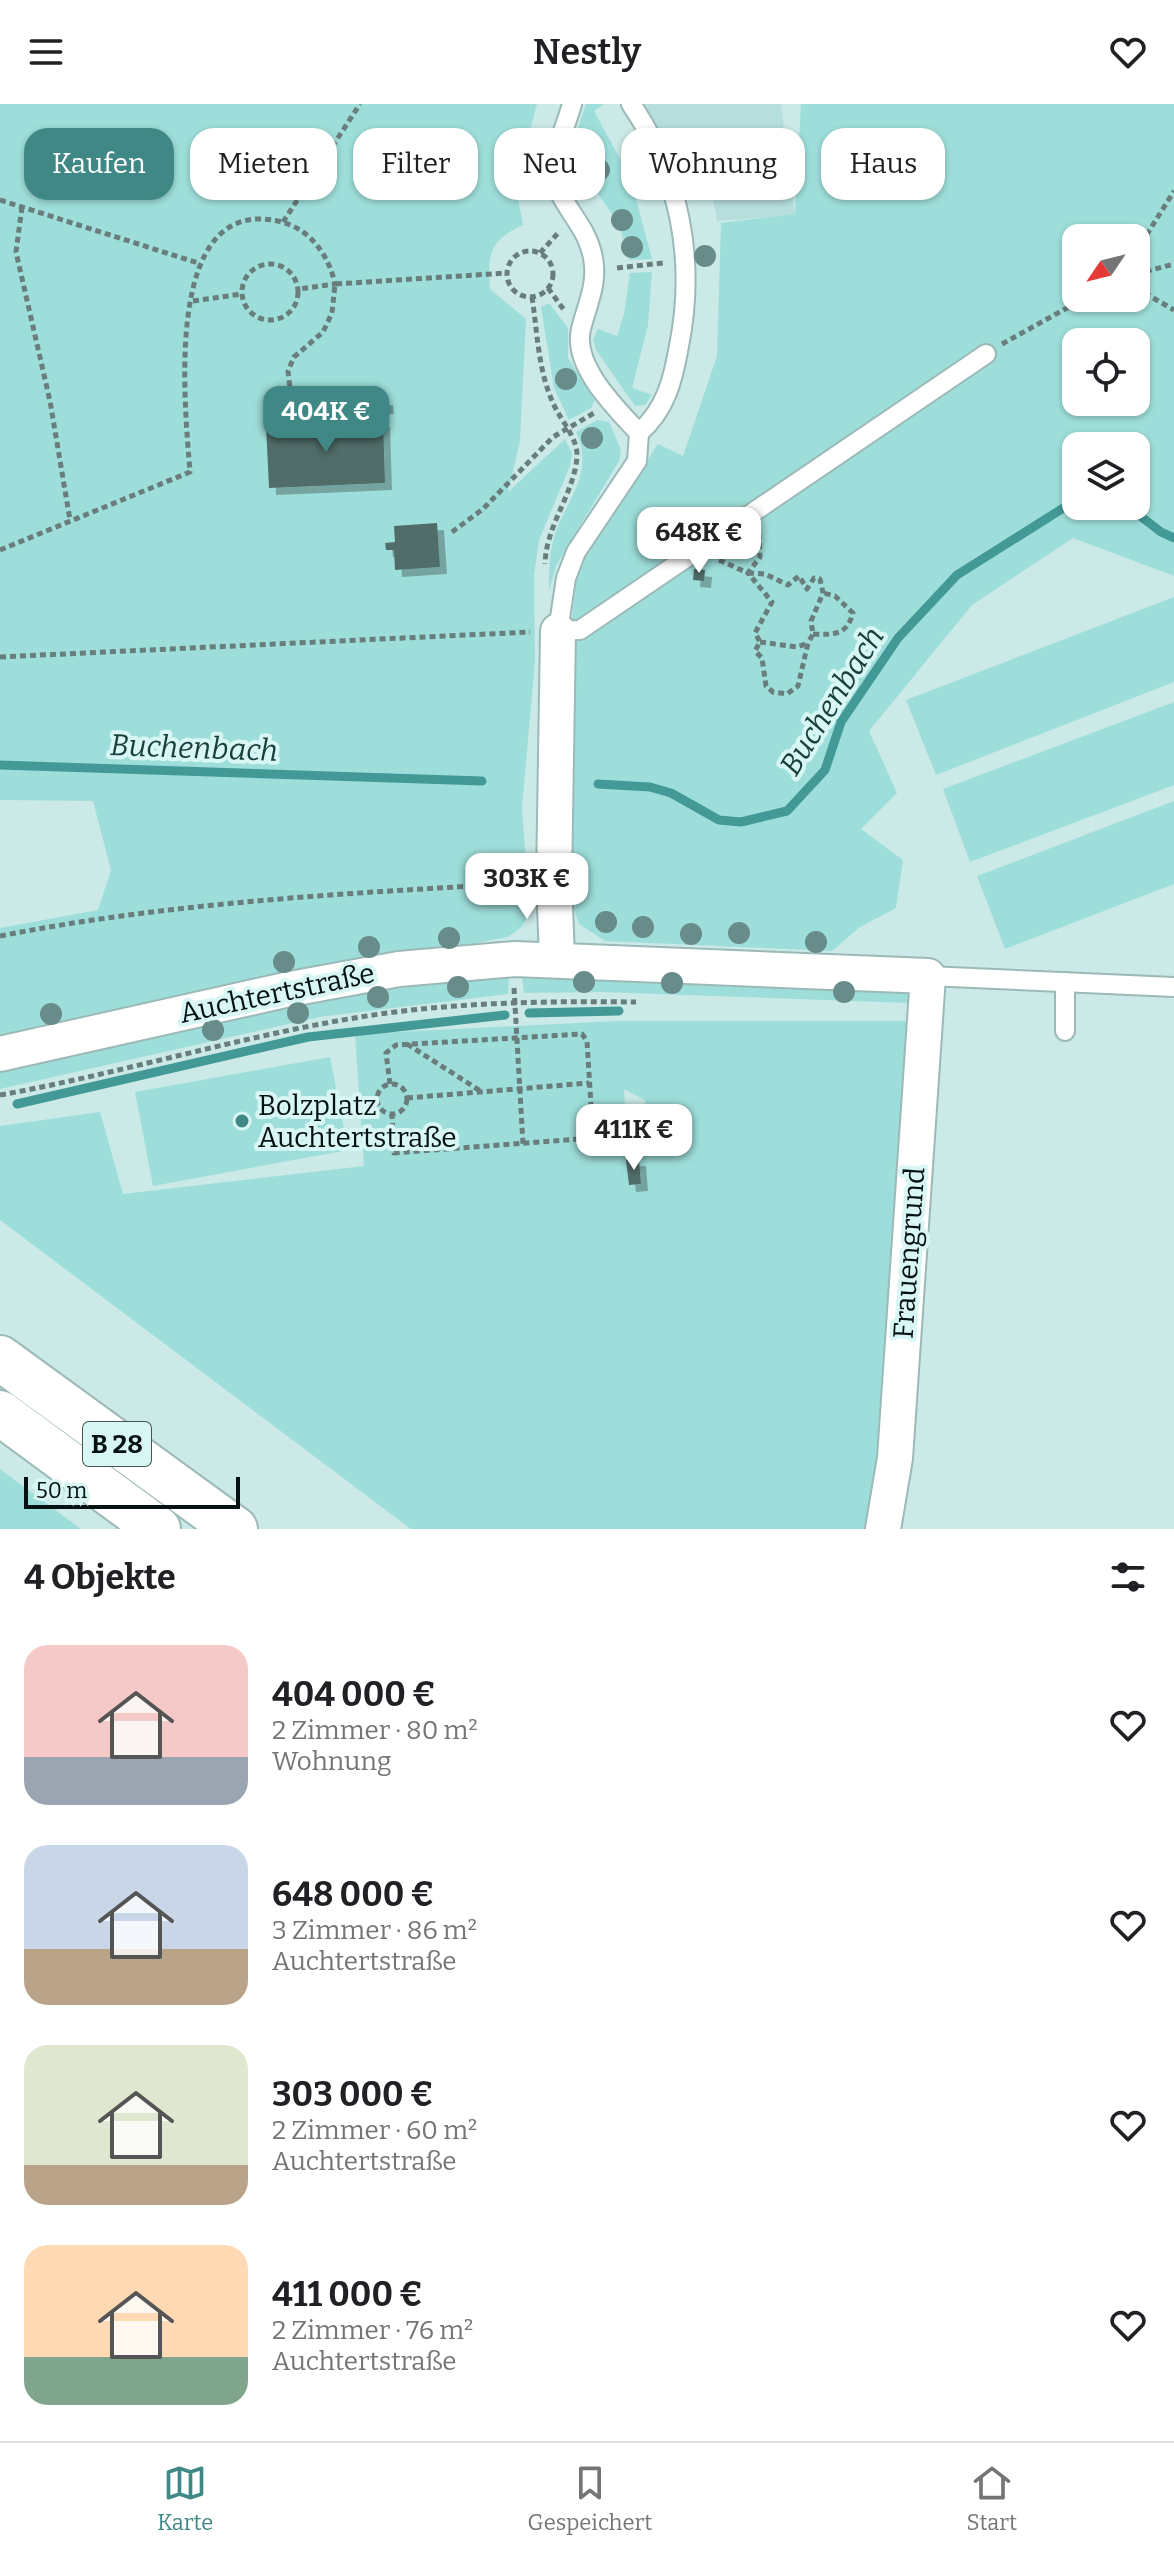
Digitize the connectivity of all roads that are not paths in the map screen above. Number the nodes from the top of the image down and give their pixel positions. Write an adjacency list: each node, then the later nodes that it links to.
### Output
1 (572, 104): 4 (lane)
2 (631, 104): 4 (lane)
3 (986, 354): 5 (lane)
4 (639, 433): 5 (lane)
5 (558, 631): 6 (street)
6 (557, 959): 7 (street, Auchtertstraße); 11 (street, Auchtertstraße)
7 (928, 976): 8 (lane); 16 (street, Frauengrund)
8 (1065, 982): 9 (lane); 10 (lane)
9 (1174, 987)
10 (1065, 1031)
11 (0, 1054)
12 (0, 1358): 15 (highway, B 28)
13 (0, 1413): 14 (highway, B 28)
14 (158, 1529)
15 (235, 1529)
16 (883, 1529)

